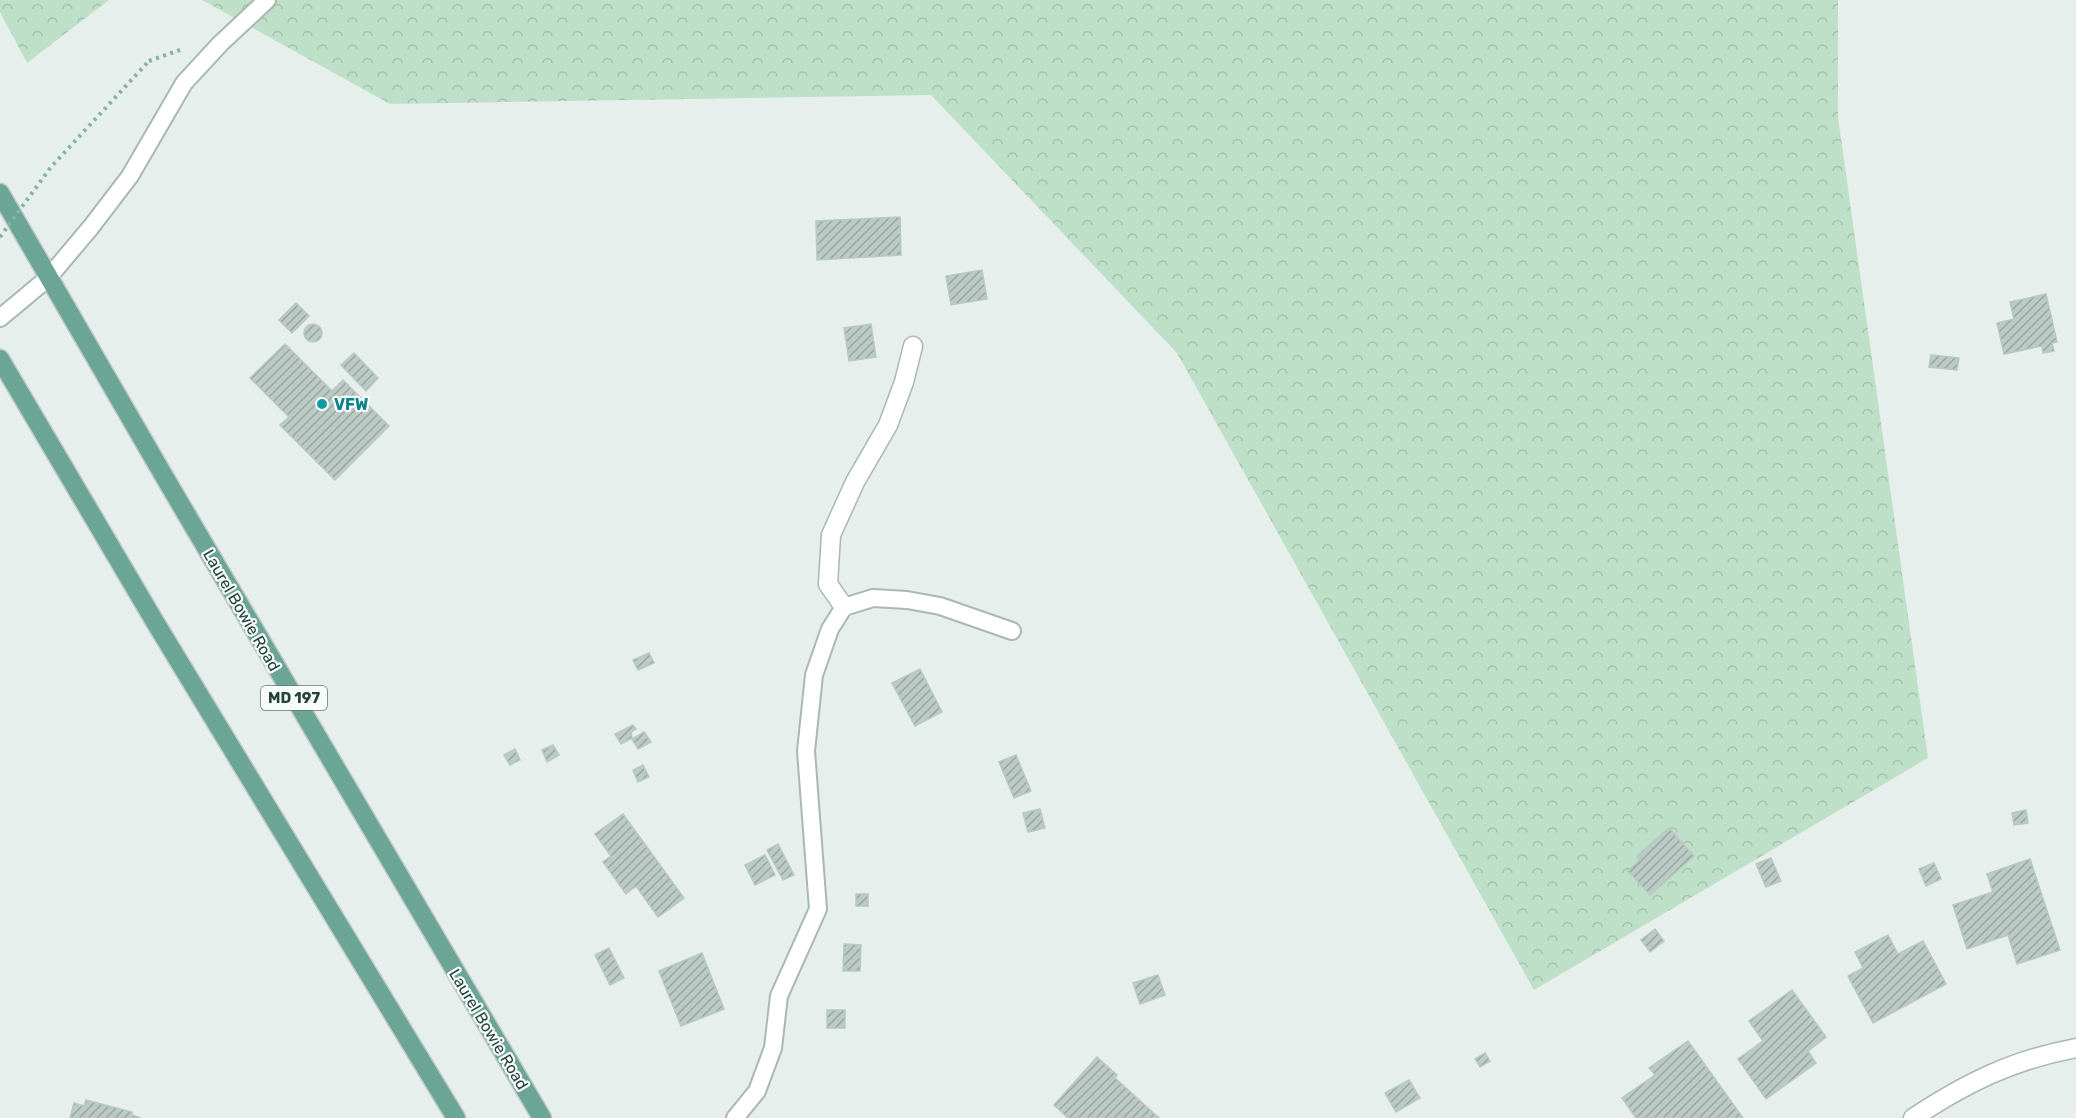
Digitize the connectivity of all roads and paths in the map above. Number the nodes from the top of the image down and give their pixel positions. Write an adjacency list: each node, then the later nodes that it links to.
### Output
1 (267, 0): 5 (lane)
2 (149, 61): 4 (path, bridge)
3 (0, 194): 5 (main road, Laurel Bowie Road / MD 197)
4 (0, 237)
5 (48, 278): 6 (lane); 13 (main road, Laurel Bowie Road / MD 197)
6 (0, 318)
7 (913, 346): 9 (street)
8 (0, 359): 12 (main road)
9 (844, 607): 10 (lane); 14 (lane)
10 (1012, 631)
11 (2076, 1048): 15 (street)
12 (456, 1118)
13 (542, 1118)
14 (735, 1118)
15 (1913, 1118)

